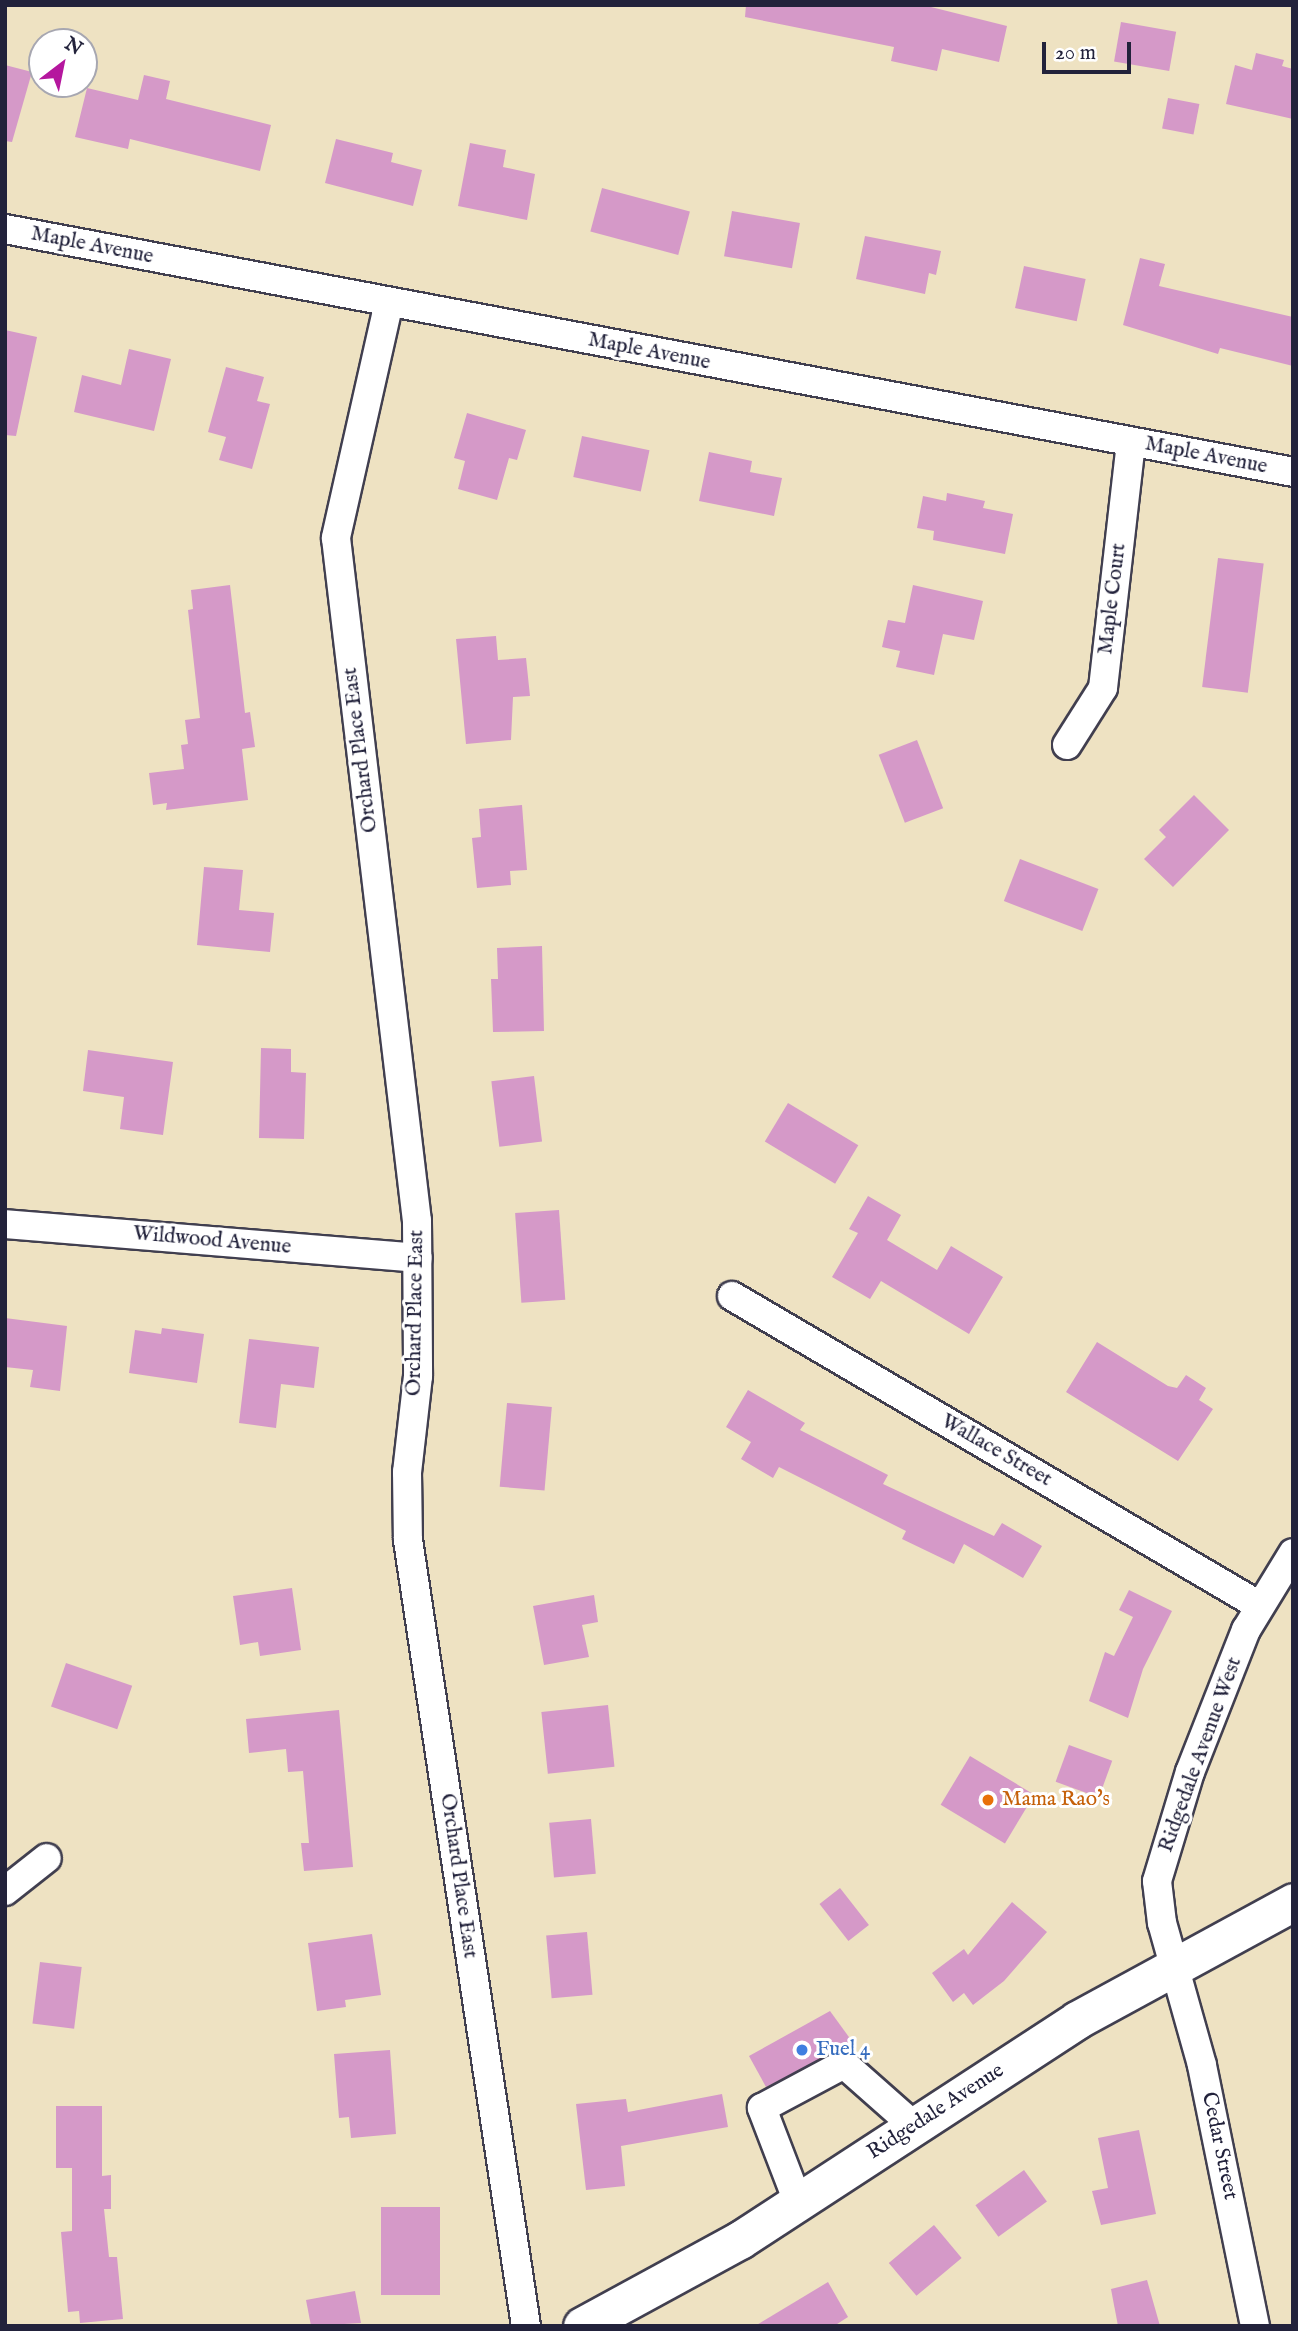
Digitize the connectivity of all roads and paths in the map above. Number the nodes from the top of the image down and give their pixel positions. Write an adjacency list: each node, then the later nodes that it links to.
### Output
1 (5, 229): 2 (street, Maple Avenue)
2 (389, 302): 3 (street, Maple Avenue); 7 (street, Orchard Place East)
3 (1131, 442): 4 (street, Maple Avenue); 5 (street, Maple Court)
4 (1293, 472)
5 (1067, 745)
6 (5, 1223): 7 (street, Wildwood Avenue)
7 (418, 1258): 17 (street, Orchard Place East)
8 (732, 1296): 10 (street, Wallace Street)
9 (1293, 1553): 10 (street, Ridgedale Avenue West)
10 (1260, 1606): 14 (street, Ridgedale Avenue West)
11 (47, 1858): 12 (street)
12 (5, 1891)
13 (1293, 1902): 14 (main road, Ridgedale Avenue)
14 (1175, 1968): 15 (main road, Ridgedale Avenue); 19 (street, Cedar Street)
15 (914, 2126): 16 (main road, Ridgedale Avenue); 16 (street)
16 (798, 2202): 18 (main road, Ridgedale Avenue)
17 (526, 2326)
18 (582, 2326)
19 (1255, 2326)

